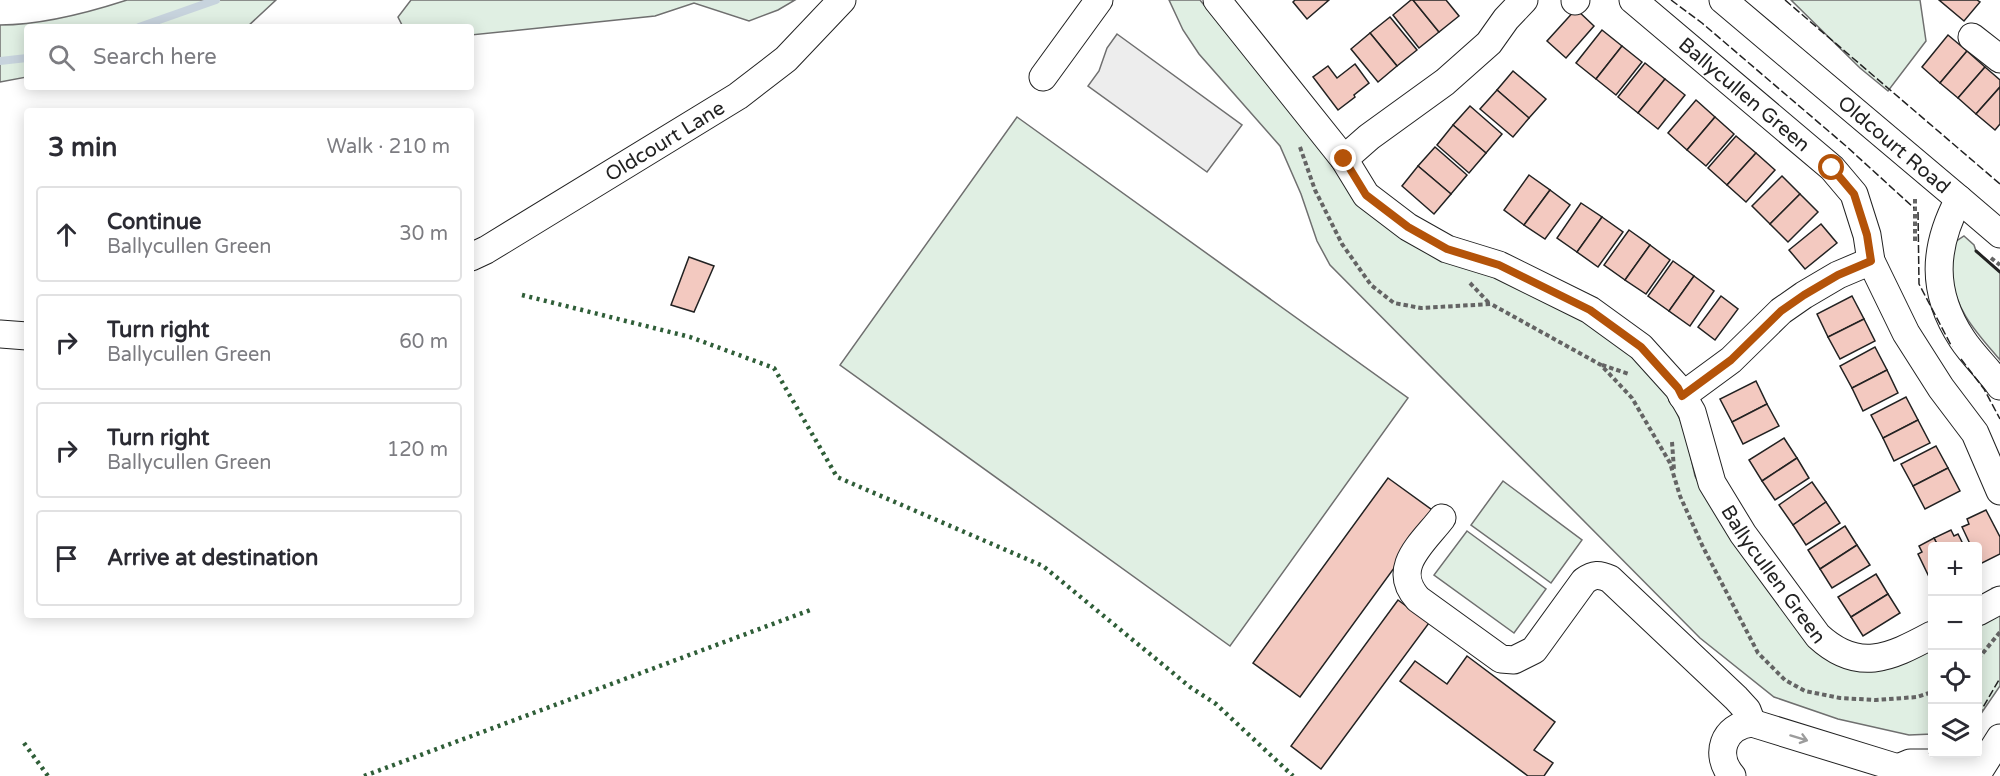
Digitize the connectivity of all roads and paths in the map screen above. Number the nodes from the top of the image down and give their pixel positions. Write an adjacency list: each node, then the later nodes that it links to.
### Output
1 (842, 0): 14 (street, Oldcourt Lane)
2 (1099, 0): 9 (street)
3 (1217, 0): 11 (street, Ballycullen Green)
4 (1524, 0): 11 (street)
5 (1633, 0): 15 (street, Ballycullen Green)
6 (1723, 0): 12 (street, Oldcourt Road)
7 (1972, 38): 8 (street)
8 (1998, 53)
9 (1043, 77)
10 (1298, 141): 18 (path)
11 (1344, 159): 21 (street, Ballycullen Green)
12 (1959, 199): 13 (street); 20 (street, Oldcourt Road)
13 (2000, 234)
14 (474, 256)
15 (1871, 261): 21 (street); 24 (street, Ballycullen Green)
16 (0, 334): 17 (street)
17 (24, 336)
18 (1601, 365): 19 (path); 23 (path)
19 (1635, 375)
20 (2000, 387)
21 (1682, 396): 29 (street, Ballycullen Green)
22 (1671, 437): 23 (path)
23 (1675, 479): 31 (path)
24 (2000, 491)
25 (1442, 518): 32 (street)
26 (2000, 600): 27 (street)
27 (1982, 609)
28 (2000, 632): 30 (path)
29 (1928, 637)
30 (1982, 653)
31 (1928, 693)
32 (1752, 723): 34 (street, one-way to 34); 36 (street)
33 (2000, 738): 35 (street)
34 (1896, 772): 35 (street)
35 (1976, 775)
36 (1732, 776)

